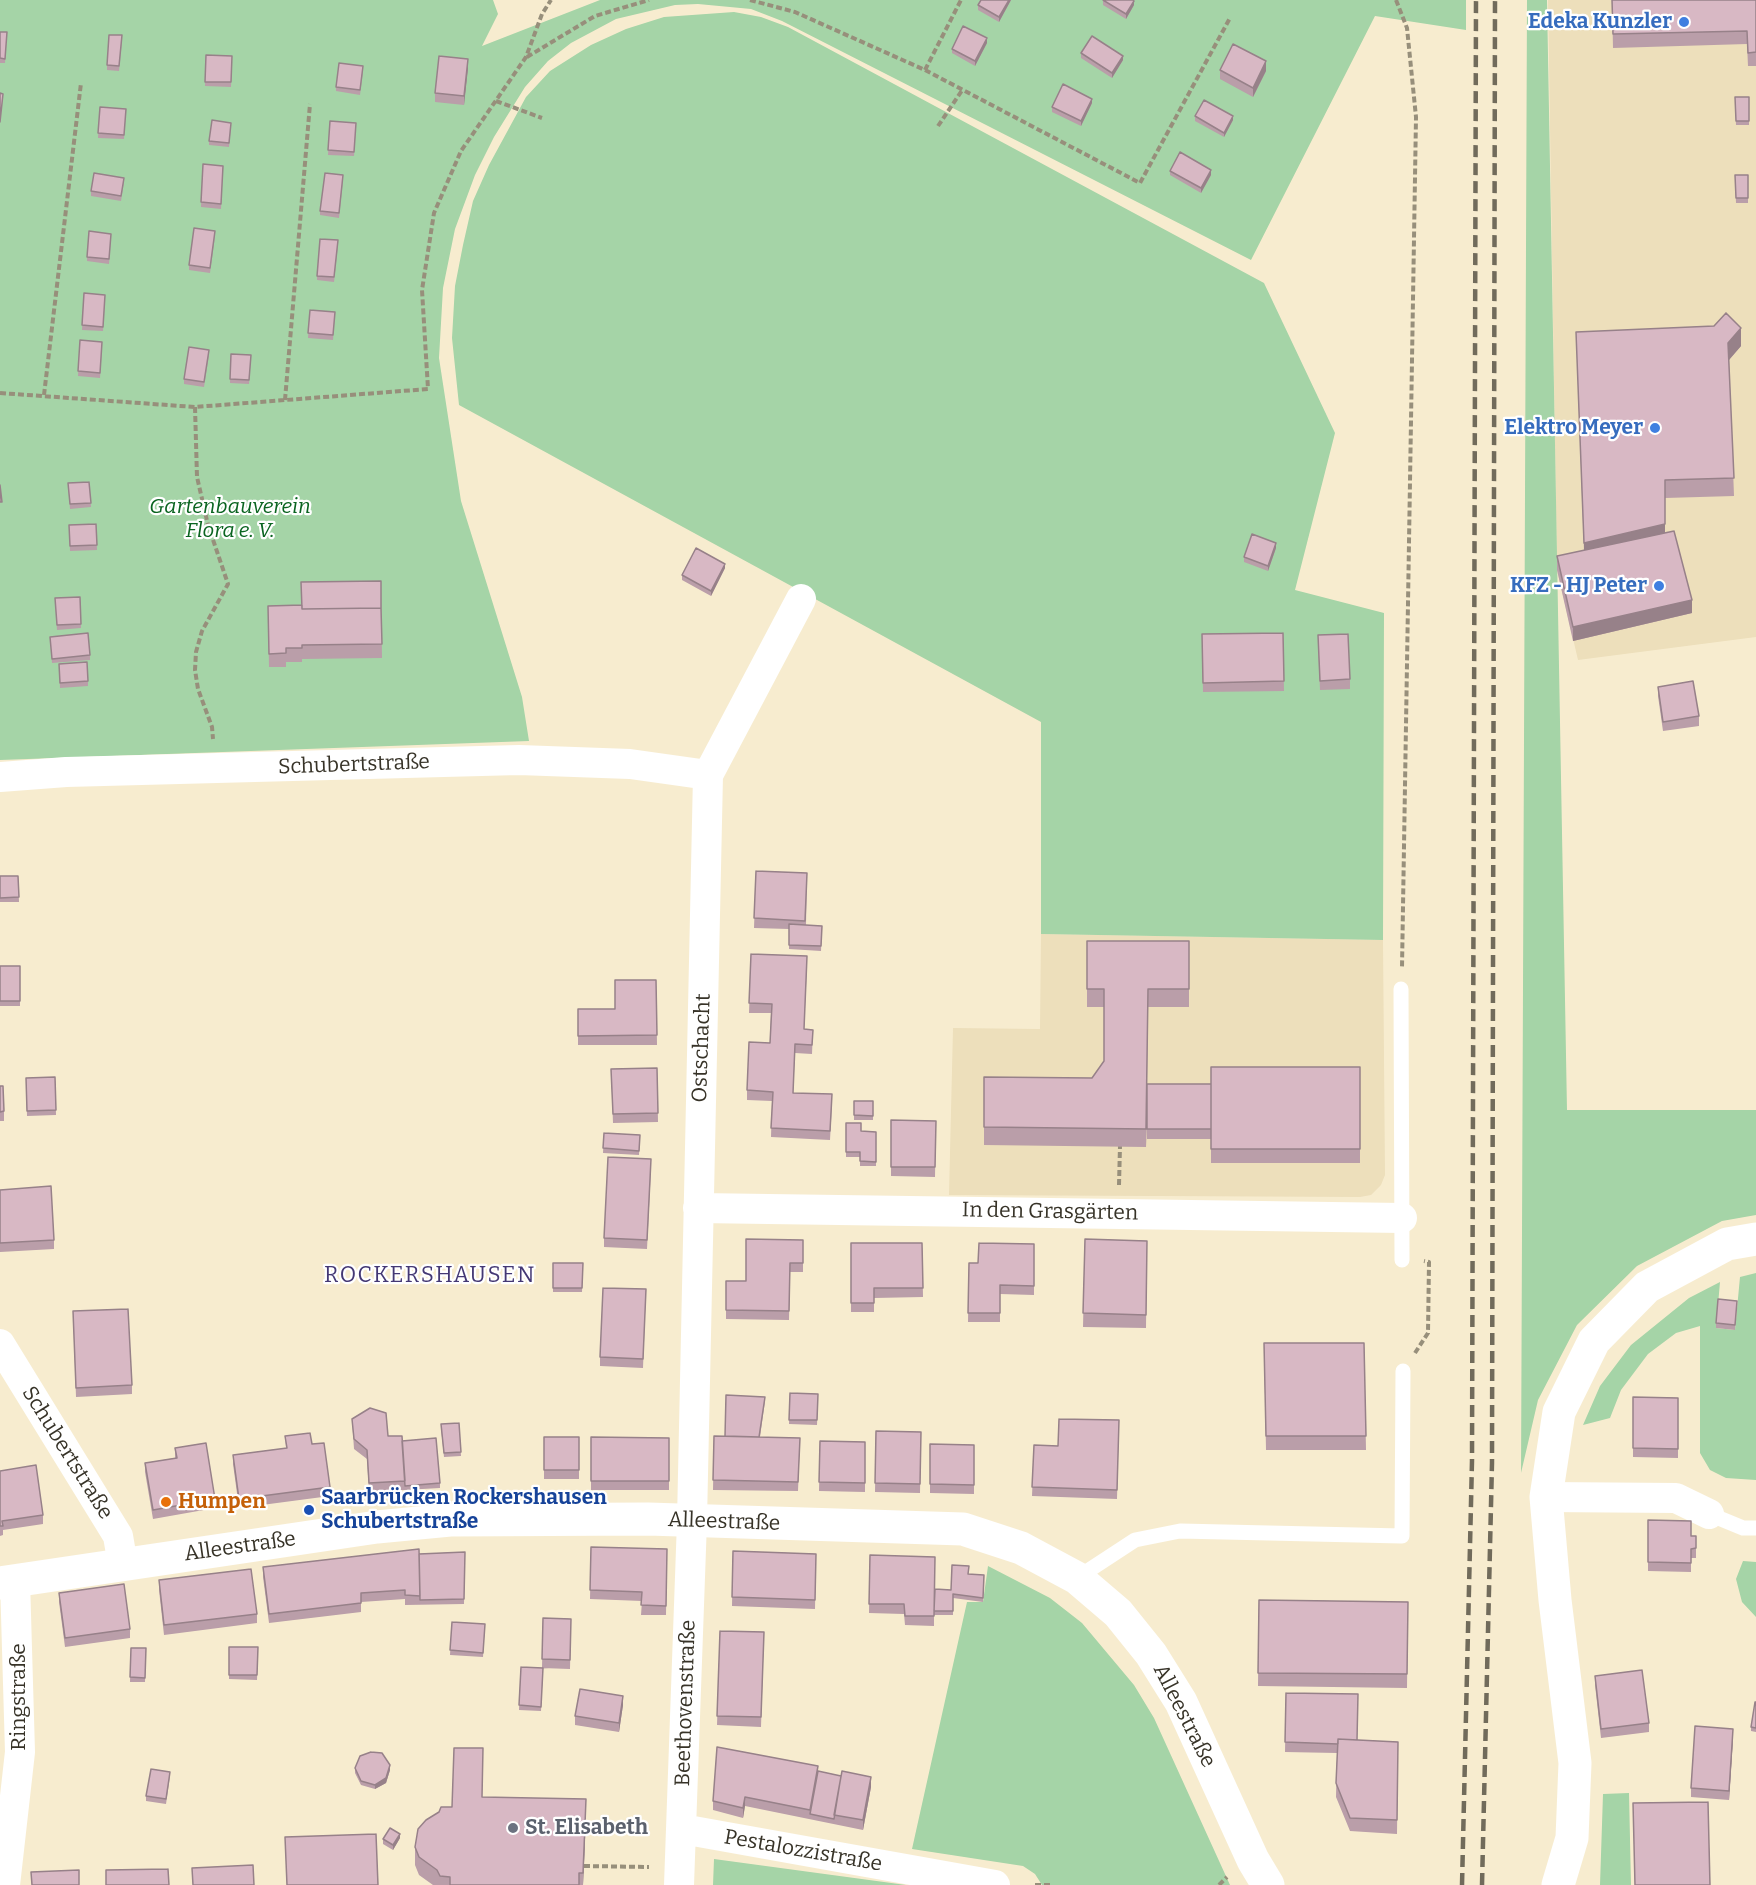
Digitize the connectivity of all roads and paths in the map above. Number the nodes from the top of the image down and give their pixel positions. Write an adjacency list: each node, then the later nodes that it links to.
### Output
1 (551, 0): 7 (path)
2 (649, 0): 7 (path)
3 (750, 0): 8 (path)
4 (961, 0): 8 (path)
5 (1396, 0): 23 (path)
6 (1230, 18): 10 (path)
7 (526, 57): 11 (path)
8 (925, 70): 10 (path)
9 (81, 83): 16 (path)
10 (963, 89): 14 (path)
11 (496, 101): 13 (path); 17 (path)
12 (310, 104): 17 (path)
13 (542, 118)
14 (938, 126)
15 (0, 393): 16 (path)
16 (44, 395): 18 (path)
17 (285, 400): 18 (path)
18 (195, 407): 20 (path)
19 (801, 599): 21 (street, Ostschacht)
20 (215, 770): 21 (street, Schubertstraße); 22 (street, Schubertstraße)
21 (708, 775): 25 (street, Ostschacht)
22 (0, 777)
23 (1401, 990): 27 (lane)
24 (1120, 1146): 26 (path)
25 (698, 1208): 26 (street, In den Grasgärten); 34 (street, Ostschacht)
26 (1118, 1213): 27 (street, In den Grasgärten)
27 (1402, 1218): 29 (lane)
28 (1756, 1239): 32 (street)
29 (1402, 1260): 31 (path)
30 (0, 1344): 36 (street, Schubertstraße)
31 (1403, 1371): 37 (lane)
32 (1546, 1497): 33 (street); 48 (street)
33 (1709, 1514): 35 (lane)
34 (692, 1521): 36 (street, Alleestraße); 37 (street, Alleestraße); 39 (street, Beethovenstraße)
35 (1756, 1528)
36 (123, 1565): 38 (street, Alleestraße)
37 (1077, 1578): 47 (street, Alleestraße)
38 (8, 1581): 42 (street, Ringstraße)
39 (682, 1829): 43 (street, Beethovenstraße); 44 (street, Pestalozzistraße)
40 (584, 1866): 41 (path)
41 (651, 1867)
42 (5, 1885)
43 (679, 1885)
44 (995, 1885)
45 (1035, 1885): 46 (path)
46 (1053, 1885)
47 (1268, 1885)
48 (1558, 1885)

